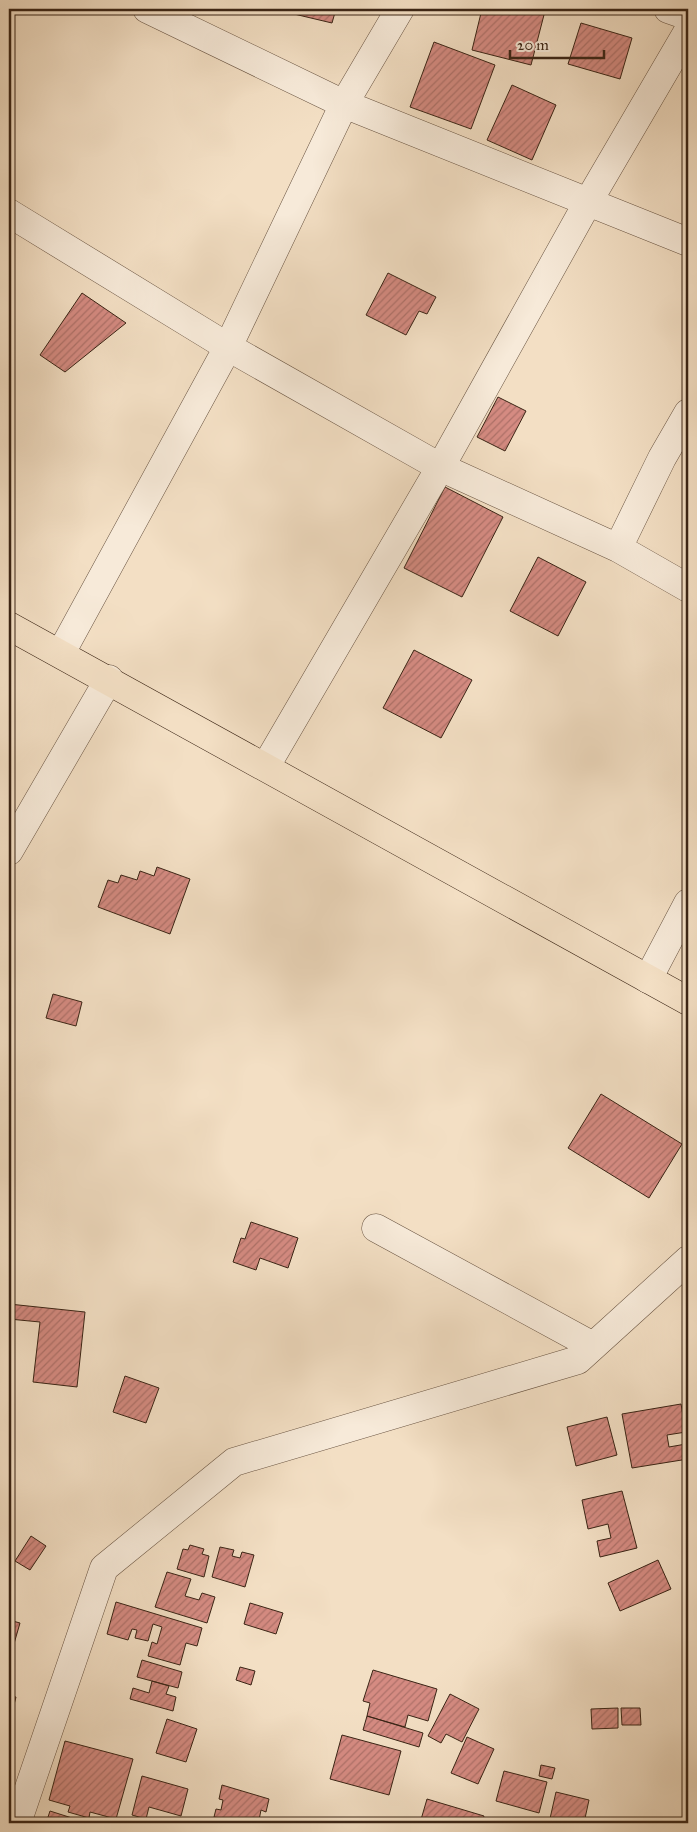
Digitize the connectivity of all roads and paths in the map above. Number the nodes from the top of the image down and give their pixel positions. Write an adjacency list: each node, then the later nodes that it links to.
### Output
1 (147, 9): 6 (street)
2 (400, 9): 6 (street)
3 (668, 9): 4 (street)
4 (688, 16)
5 (688, 31): 7 (street)
6 (344, 104): 7 (street); 10 (street)
7 (588, 202): 9 (street); 12 (street)
8 (9, 212): 10 (street)
9 (688, 242)
10 (228, 347): 12 (street); 16 (street)
11 (688, 413): 13 (street)
12 (440, 467): 13 (street); 18 (street)
13 (618, 548): 14 (street)
14 (688, 588)
15 (9, 626): 16 (main road)
16 (61, 653): 17 (main road)
17 (109, 679): 18 (main road); 19 (street)
18 (266, 766): 21 (main road)
19 (9, 851)
20 (688, 903): 21 (street)
21 (648, 979): 22 (main road)
22 (688, 1001)
23 (376, 1228): 25 (street)
24 (688, 1260): 25 (street)
25 (593, 1346): 26 (street)
26 (17, 1823)

